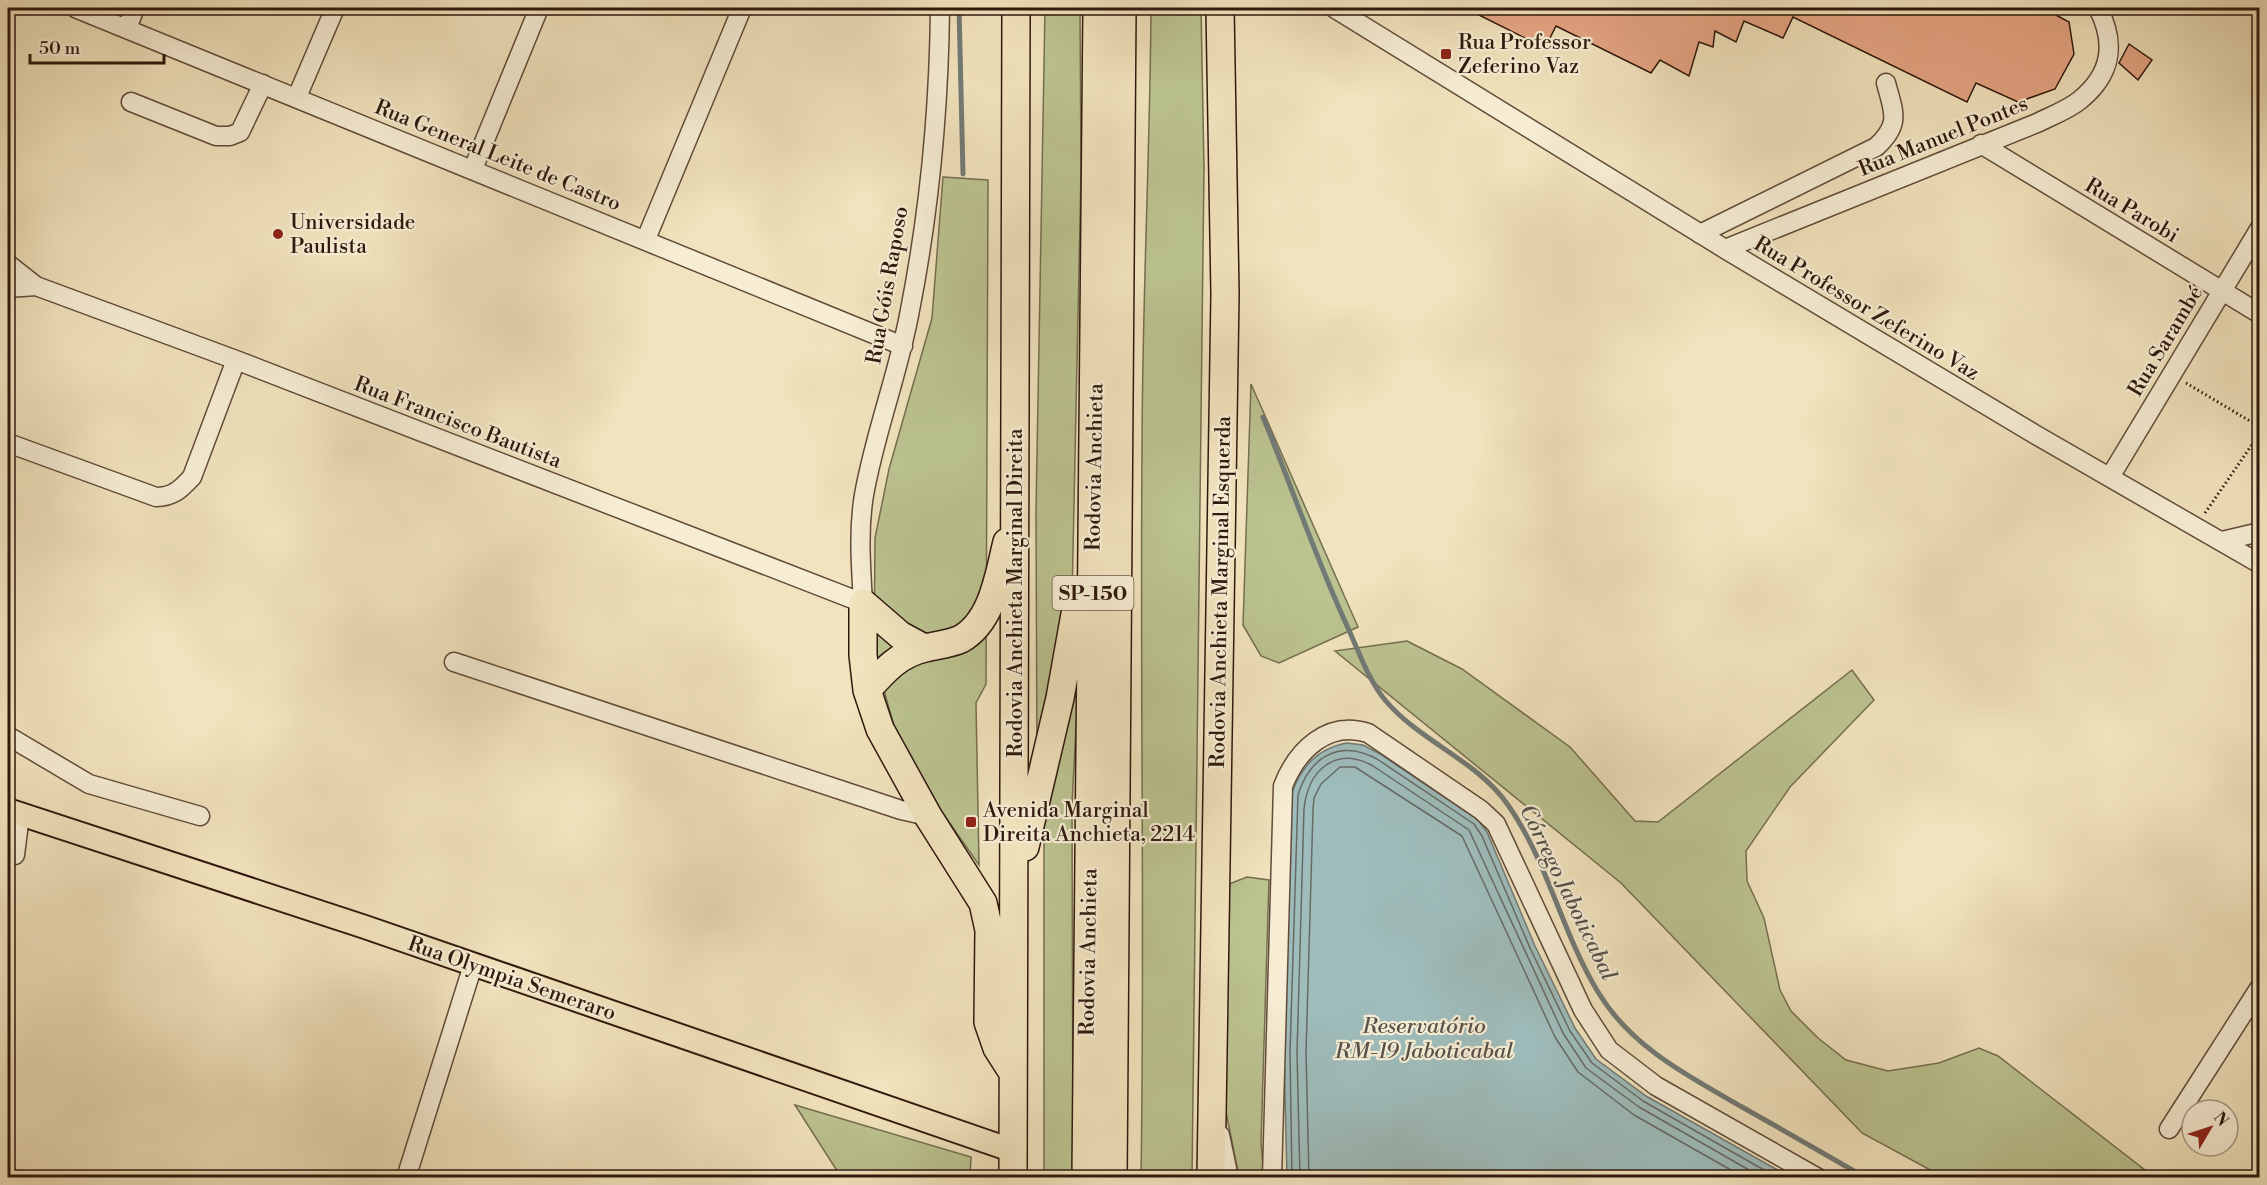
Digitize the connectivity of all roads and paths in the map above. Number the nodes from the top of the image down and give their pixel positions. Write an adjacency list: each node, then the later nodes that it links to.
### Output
1 (75, 8): 13 (street, Rua General Leite de Castro)
2 (135, 8): 13 (street)
3 (335, 8): 16 (street)
4 (539, 8): 19 (street)
5 (741, 8): 22 (street)
6 (940, 8): 29 (street, Rua Góis Raposo)
7 (1016, 8): 37 (highway, Rodovia Anchieta Marginal Direita)
8 (1097, 8): 36 (highway, Rodovia Anchieta / SP-150)
9 (1122, 8): 60 (highway, Rodovia Anchieta / SP-150)
10 (1220, 8): 55 (highway, Rodovia Anchieta Marginal Esquerda)
11 (1334, 8): 21 (street, Rua Professor Zeferino Vaz)
12 (2098, 8): 18 (street, Rua Manuel Pontes)
13 (127, 28): 15 (street, Rua General Leite de Castro)
14 (1886, 83): 21 (street)
15 (263, 84): 16 (street, Rua General Leite de Castro); 17 (street)
16 (297, 97): 19 (street, Rua General Leite de Castro)
17 (131, 102)
18 (1981, 144): 23 (street, Rua Manuel Pontes); 27 (street, Rua Parobi)
19 (473, 169): 22 (street, Rua General Leite de Castro)
20 (2259, 228): 27 (street, Rua Sarambé)
21 (1700, 234): 23 (street, Rua Professor Zeferino Vaz)
22 (646, 239): 29 (street, Rua General Leite de Castro)
23 (1725, 249): 35 (street, Rua Professor Zeferino Vaz)
24 (8, 264): 25 (street, Rua Francisco Bautista)
25 (36, 286): 26 (street, Rua Francisco Bautista); 30 (street, Rua Francisco Bautista)
26 (8, 288)
27 (2222, 291): 28 (street, Rua Parobi); 31 (street, Rua Sarambé)
28 (2259, 314)
29 (903, 346): 42 (street, Rua Góis Raposo)
30 (236, 360): 34 (street); 42 (street, Rua Francisco Bautista)
31 (2172, 375): 32 (path); 35 (street, Rua Sarambé)
32 (2259, 427)
33 (2259, 433): 38 (path)
34 (8, 443)
35 (2110, 477): 38 (street, Rua Professor Zeferino Vaz)
36 (1094, 496): 51 (highway); 59 (highway, Rodovia Anchieta / SP-150)
37 (1014, 507): 43 (highway); 51 (highway, Rodovia Anchieta Marginal Direita)
38 (2196, 526): 40 (street, Rua Professor Zeferino Vaz)
39 (2259, 532): 40 (street)
40 (2222, 542): 41 (street, Rua Professor Zeferino Vaz)
41 (2259, 564)
42 (863, 603): 43 (highway); 45 (highway)
43 (924, 648): 45 (highway)
44 (454, 662): 49 (street)
45 (867, 690): 49 (highway)
46 (8, 736): 48 (street)
47 (14, 812): 50 (street); 52 (main road, Rua Olympia Semeraro)
48 (200, 816)
49 (928, 816): 54 (highway)
50 (15, 855)
51 (1013, 898): 54 (highway, Rodovia Anchieta Marginal Direita)
52 (473, 965): 57 (main road, Rua Olympia Semeraro); 58 (street)
53 (2259, 987): 56 (street)
54 (1013, 1073): 57 (highway, Rodovia Anchieta Marginal Direita)
55 (1212, 1100): 61 (highway, Rodovia Anchieta Marginal Esquerda); 62 (street)
56 (2169, 1129)
57 (1014, 1164)
58 (406, 1178)
59 (1086, 1178)
60 (1113, 1178)
61 (1211, 1178)
62 (1229, 1178)
63 (1272, 1178): 64 (street)
64 (1818, 1178)

